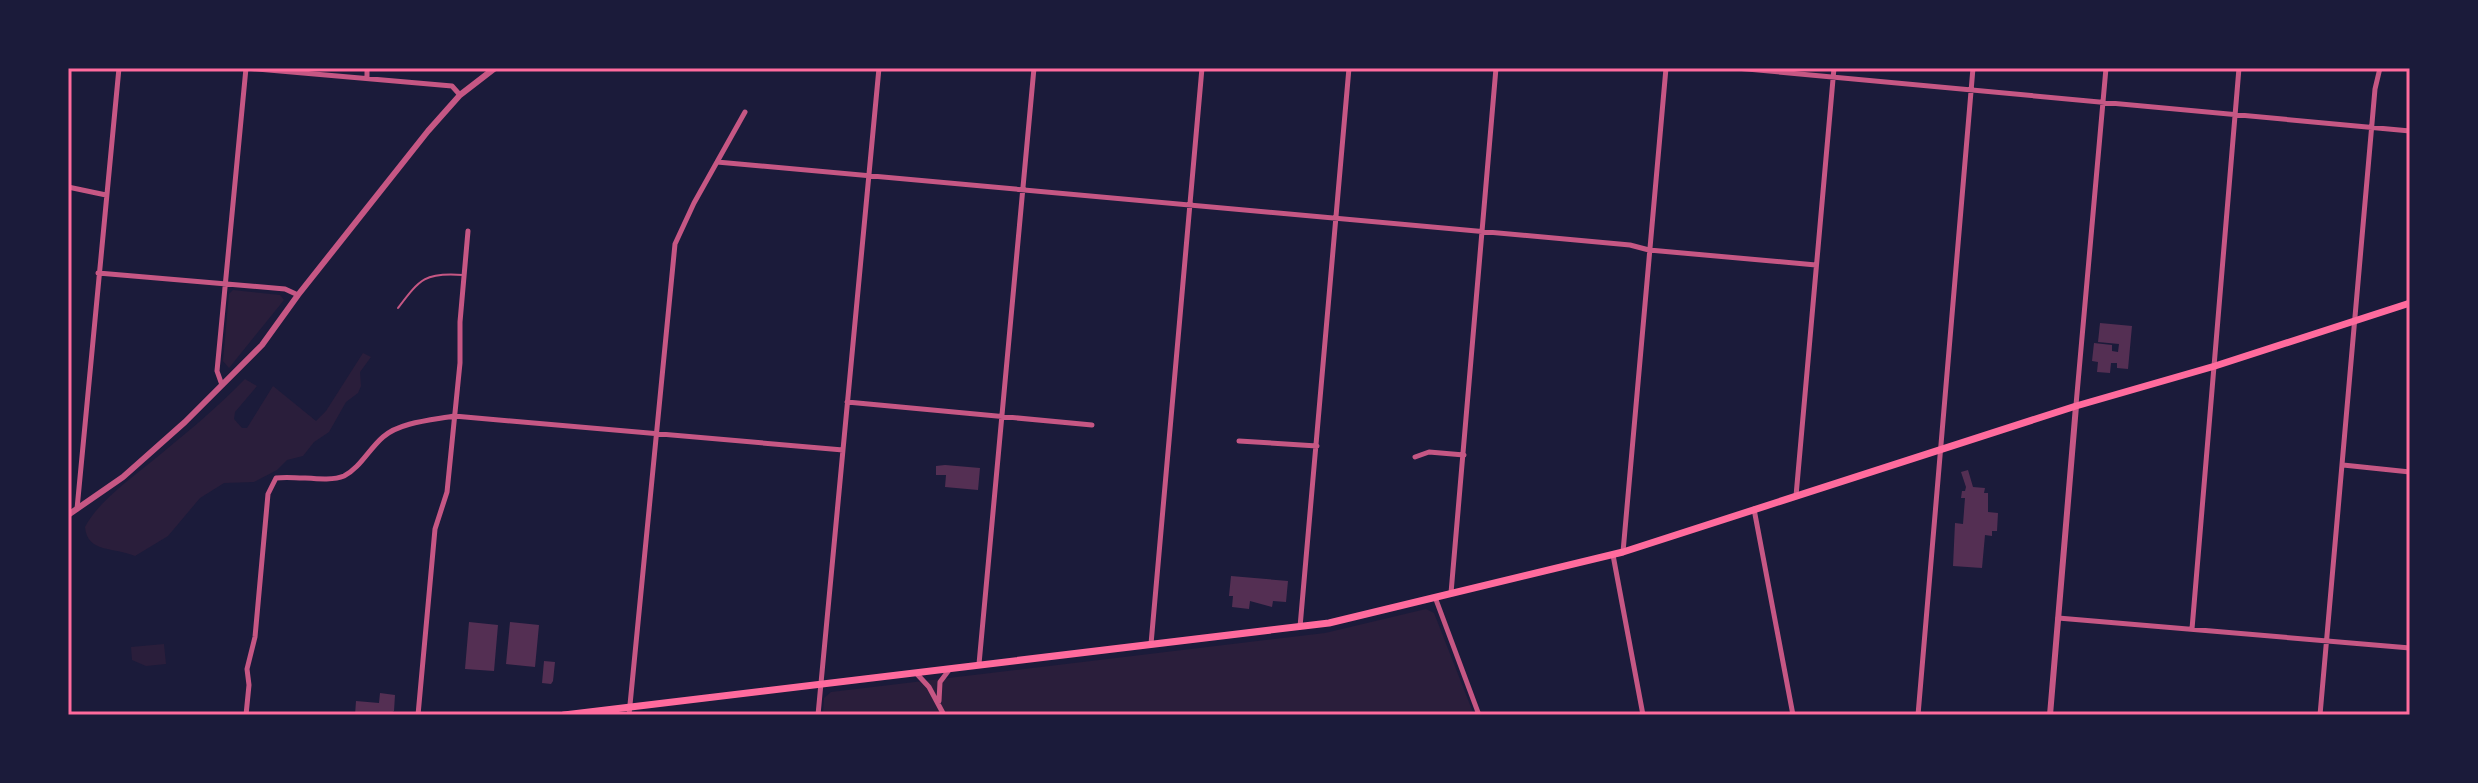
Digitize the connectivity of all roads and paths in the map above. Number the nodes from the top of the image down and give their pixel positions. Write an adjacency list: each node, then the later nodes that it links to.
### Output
1 (119, 68): 30 (street)
2 (245, 68): 17 (street); 39 (street)
3 (367, 68): 17 (street)
4 (495, 68): 20 (street)
5 (879, 68): 27 (street)
6 (1034, 68): 29 (street)
7 (1202, 68): 31 (street)
8 (1349, 68): 32 (street)
9 (1496, 68): 34 (street)
10 (1666, 68): 35 (street)
11 (1736, 68): 18 (street)
12 (1834, 68): 18 (street)
13 (1973, 68): 19 (street)
14 (2106, 68): 21 (street)
15 (2239, 68): 23 (street)
16 (2380, 68): 24 (street)
17 (367, 77): 20 (street)
18 (1833, 77): 19 (street); 36 (street)
19 (1971, 91): 21 (street); 55 (street)
20 (460, 95): 40 (street)
21 (2103, 103): 23 (street); 47 (street)
22 (745, 112): 26 (street)
23 (2236, 114): 24 (street); 44 (street)
24 (2371, 127): 25 (street); 43 (street)
25 (2410, 131)
26 (717, 162): 27 (street); 51 (street)
27 (869, 177): 29 (street); 46 (street)
28 (68, 187): 30 (street)
29 (1023, 190): 31 (street); 49 (street)
30 (106, 195): 37 (street)
31 (1188, 205): 32 (street); 72 (street)
32 (1336, 219): 34 (street); 53 (street)
33 (468, 231): 38 (street)
34 (1483, 233): 35 (street); 56 (street)
35 (1649, 250): 36 (street); 64 (street)
36 (1816, 265): 60 (street)
37 (98, 273): 39 (street); 62 (street)
38 (464, 276): 42 (lane); 48 (street)
39 (225, 283): 40 (street); 45 (street)
40 (298, 295): 45 (street)
41 (2410, 303): 43 (main road)
42 (398, 308)
43 (2356, 321): 44 (main road); 58 (street)
44 (2215, 366): 47 (main road); 70 (street)
45 (222, 386): 62 (street)
46 (847, 402): 49 (street); 54 (street)
47 (2076, 406): 55 (main road); 68 (street)
48 (454, 416): 51 (street); 80 (street); 81 (street)
49 (1001, 416): 50 (street); 74 (street)
50 (1092, 425)
51 (656, 435): 54 (street); 79 (street)
52 (1239, 441): 53 (street)
53 (1317, 446): 69 (street)
54 (843, 450): 77 (street)
55 (1942, 451): 60 (main road); 88 (street)
56 (1464, 455): 57 (street); 66 (street)
57 (1415, 457)
58 (2343, 465): 59 (street); 71 (street)
59 (2410, 472)
60 (1796, 496): 61 (main road)
61 (1754, 509): 64 (main road); 87 (street)
62 (77, 510): 63 (street)
63 (68, 515)
64 (1623, 552): 65 (main road)
65 (1612, 555): 66 (main road); 86 (street)
66 (1451, 593): 67 (main road)
67 (1435, 597): 69 (main road); 85 (street)
68 (2058, 618): 70 (street); 89 (street)
69 (1300, 628): 72 (main road)
70 (2192, 629): 71 (street)
71 (2328, 641): 73 (street); 90 (street)
72 (1151, 645): 74 (main road)
73 (2410, 648)
74 (979, 664): 75 (main road)
75 (952, 667): 76 (main road); 78 (street)
76 (914, 672): 77 (main road); 78 (street)
77 (821, 682): 79 (main road); 83 (street)
78 (939, 706): 84 (street)
79 (630, 711): 82 (main road)
80 (246, 715)
81 (418, 715)
82 (564, 715)
83 (818, 715)
84 (944, 715)
85 (1479, 715)
86 (1643, 715)
87 (1793, 715)
88 (1918, 715)
89 (2050, 715)
90 (2320, 715)

